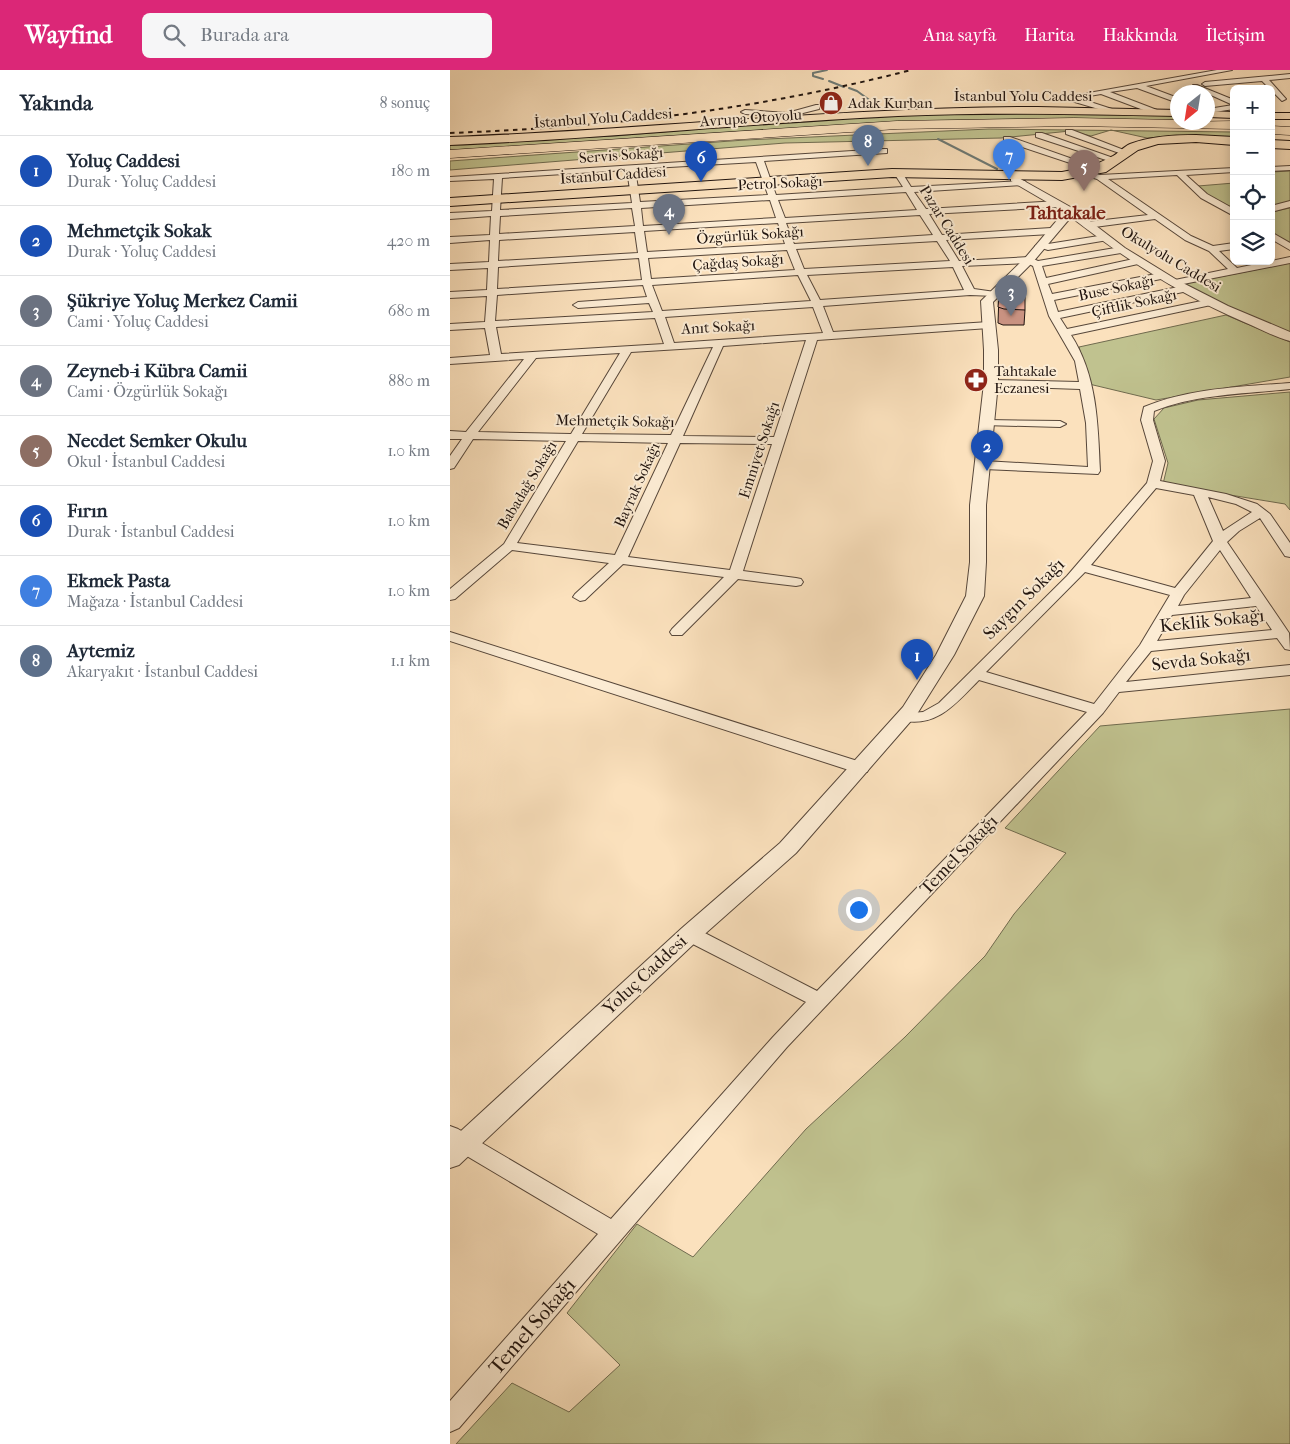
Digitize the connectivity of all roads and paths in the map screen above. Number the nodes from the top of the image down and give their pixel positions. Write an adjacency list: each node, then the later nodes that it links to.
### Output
1 (1229, 70): 5 (street)
2 (1288, 70): 3 (street)
3 (1290, 75): 4 (street)
4 (1263, 78): 6 (street); 21 (street)
5 (1174, 79): 7 (street); 9 (street)
6 (1240, 80): 7 (street); 8 (street)
7 (1192, 85)
8 (1244, 85)
9 (1139, 86): 12 (street); 13 (street)
10 (1170, 90): 13 (street)
11 (1226, 91): 14 (street)
12 (1102, 92): 16 (street); 29 (street)
13 (1157, 92): 17 (street)
14 (1215, 92)
15 (1215, 95): 19 (street)
16 (1069, 97): 18 (street); 26 (street)
17 (1170, 97)
18 (1060, 99)
19 (1230, 100)
20 (1230, 101): 22 (street)
21 (1284, 101): 23 (street)
22 (1215, 102)
23 (1290, 106)
24 (816, 107): 35 (street)
25 (1230, 108): 27 (street)
26 (1109, 111): 29 (main road, İstanbul Yolu Caddesi); 35 (main road, İstanbul Yolu Caddesi)
27 (1215, 111)
28 (745, 112): 35 (street)
29 (1154, 112): 30 (main road, İstanbul Yolu Caddesi)
30 (1170, 113)
31 (1215, 113): 32 (main road)
32 (1230, 115)
33 (1275, 116): 34 (main road)
34 (1290, 116)
35 (788, 117): 45 (main road, İstanbul Yolu Caddesi)
36 (1230, 125): 51 (highway, Avrupa Otoyolu)
37 (1275, 126): 38 (highway)
38 (1290, 127)
39 (1230, 129): 54 (highway, Avrupa Otoyolu)
40 (1275, 130): 41 (highway)
41 (1290, 131)
42 (1069, 132): 53 (street)
43 (1039, 135): 50 (street)
44 (1007, 138): 52 (street)
45 (450, 141)
46 (1230, 141): 53 (main road, İstanbul Caddesi)
47 (1275, 144): 48 (main road)
48 (1290, 145)
49 (884, 151): 55 (street, Servis Sokağı)
50 (1087, 151): 52 (street); 53 (street)
51 (450, 154)
52 (1056, 156): 61 (street)
53 (1120, 156): 61 (main road, İstanbul Caddesi)
54 (450, 158)
55 (759, 158): 56 (street, Servis Sokağı); 69 (street)
56 (630, 168): 65 (street, Servis Sokağı); 71 (street)
57 (1290, 168): 58 (street)
58 (1275, 169)
59 (1230, 170): 62 (street)
60 (898, 173): 63 (main road, İstanbul Caddesi); 66 (main road, İstanbul Caddesi); 72 (street, Pazar Caddesi)
61 (1092, 173): 62 (street); 67 (main road, İstanbul Caddesi); 70 (main road, İstanbul Caddesi); 85 (street)
62 (1179, 173): 81 (street)
63 (928, 174): 64 (main road, İstanbul Caddesi); 70 (main road, İstanbul Caddesi)
64 (997, 175): 67 (main road, İstanbul Caddesi); 70 (main road)
65 (498, 176): 68 (street, Servis Sokağı); 75 (street)
66 (840, 176): 69 (main road, İstanbul Caddesi); 73 (street)
67 (1053, 176): 70 (main road)
68 (450, 179)
69 (767, 180): 71 (main road, İstanbul Caddesi); 74 (street)
70 (1020, 180): 72 (street, Petrol Sokağı); 79 (street, Okulyolu Caddesi)
71 (634, 190): 75 (main road, İstanbul Caddesi); 78 (street)
72 (909, 190): 73 (street, Petrol Sokağı); 82 (street, Pazar Caddesi)
73 (848, 193): 74 (street, Petrol Sokağı)
74 (774, 197): 78 (street, Petrol Sokağı); 86 (street)
75 (497, 199): 76 (main road, İstanbul Caddesi); 83 (street)
76 (450, 202)
77 (1290, 204): 80 (street)
78 (636, 206): 83 (street, Petrol Sokağı); 88 (street)
79 (1064, 208): 82 (street); 87 (street, Okulyolu Caddesi); 99 (street)
80 (1275, 208)
81 (1230, 211)
82 (924, 213): 86 (street); 90 (street, Pazar Caddesi)
83 (496, 214): 84 (street, Petrol Sokağı); 89 (street)
84 (450, 216)
85 (1158, 216): 87 (street); 97 (street)
86 (781, 221): 88 (street); 94 (street)
87 (1087, 225): 91 (street, Okulyolu Caddesi)
88 (640, 229): 89 (street); 100 (street)
89 (494, 237): 92 (street); 103 (street)
90 (940, 238): 94 (street, Özgürlük Sokağı); 99 (street, Özgürlük Sokağı); 104 (street, Pazar Caddesi)
91 (1105, 238): 98 (street, Okulyolu Caddesi); 99 (street)
92 (450, 240)
93 (1275, 240): 96 (street)
94 (790, 245): 100 (street, Özgürlük Sokağı); 107 (street)
95 (1230, 247): 97 (street)
96 (1290, 247)
97 (1212, 249): 106 (street)
98 (1121, 250): 99 (street); 102 (street, Okulyolu Caddesi)
99 (1039, 251): 104 (street, Çağdaş Sokağı); 109 (street); 114 (street)
100 (643, 256): 103 (street, Özgürlük Sokağı); 110 (street)
101 (1290, 260): 106 (street, Buse Sokağı)
102 (1138, 261): 108 (street, Okulyolu Caddesi); 109 (street)
103 (493, 264): 105 (street, Özgürlük Sokağı); 113 (street)
104 (958, 265): 107 (street, Çağdaş Sokağı); 112 (street, Pazar Caddesi)
105 (450, 267)
106 (1235, 271): 111 (street, Buse Sokağı)
107 (801, 272): 110 (street, Çağdaş Sokağı); 119 (street)
108 (1161, 276): 111 (street, Okulyolu Caddesi); 116 (street)
109 (1042, 282): 116 (street)
110 (648, 284): 113 (street, Çağdaş Sokağı); 117 (street)
111 (1178, 286): 118 (street, Okulyolu Caddesi); 122 (street, Buse Sokağı)
112 (970, 292): 114 (street); 119 (street)
113 (492, 293): 115 (street, Çağdaş Sokağı); 123 (street)
114 (992, 294): 124 (street, Yoluç Caddesi)
115 (450, 295)
116 (1047, 298): 122 (street)
117 (653, 300): 120 (street); 121 (street)
118 (1211, 302): 126 (street, Çiftlik Sokağı); 129 (street, Okulyolu Caddesi)
119 (817, 303): 121 (street); 127 (street)
120 (578, 305)
121 (659, 315): 123 (street); 131 (street)
122 (1054, 316): 126 (street)
123 (490, 325): 125 (street); 134 (street)
124 (989, 325): 127 (street, Anıt Sokağı); 136 (street, Yoluç Caddesi)
125 (450, 327)
126 (1064, 333): 137 (street)
127 (829, 335): 128 (street, Anıt Sokağı)
128 (813, 336): 130 (street, Anıt Sokağı); 145 (street, Emniyet Sokağı)
129 (1290, 337)
130 (720, 342): 131 (street, Anıt Sokağı); 144 (street, Bayrak Sokağı)
131 (670, 345): 132 (street, Anıt Sokağı)
132 (628, 348): 133 (street, Anıt Sokağı); 143 (street, Babadağ Sokağı)
133 (533, 355): 134 (street, Anıt Sokağı); 142 (street)
134 (496, 357): 135 (street, Anıt Sokağı)
135 (450, 361)
136 (991, 383): 137 (street); 139 (street, Yoluç Caddesi)
137 (1086, 386): 148 (street)
138 (1290, 386): 149 (street)
139 (988, 423): 140 (street); 147 (street, Yoluç Caddesi)
140 (1060, 424)
141 (450, 435): 142 (street, Mehmetçik Sokağı)
142 (470, 435): 143 (street, Mehmetçik Sokağı); 146 (street)
143 (575, 436): 144 (street, Mehmetçik Sokağı); 153 (street, Babadağ Sokağı)
144 (676, 439): 145 (street, Mehmetçik Sokağı); 155 (street, Bayrak Sokağı)
145 (779, 441): 157 (street, Emniyet Sokağı)
146 (450, 465)
147 (984, 465): 148 (street); 172 (street, Yoluç Caddesi)
148 (1094, 471)
149 (1154, 484): 150 (street); 156 (street, Saygın Sokağı)
150 (1200, 493): 151 (street); 152 (street)
151 (1261, 512): 152 (street, Temel Sokağı); 154 (street)
152 (1220, 541): 159 (street, Temel Sokağı); 162 (street)
153 (509, 546): 155 (street); 160 (street, Babadağ Sokağı)
154 (1290, 553)
155 (620, 560): 157 (street); 161 (street)
156 (1082, 566): 159 (street); 169 (street, Saygın Sokağı)
157 (735, 574): 158 (street); 164 (street)
158 (796, 582)
159 (1178, 593): 163 (street, Temel Sokağı)
160 (450, 596)
161 (580, 597)
162 (1260, 601): 163 (street); 166 (street)
163 (1168, 611): 167 (street, Temel Sokağı)
164 (677, 632)
165 (450, 636): 173 (street)
166 (1286, 639): 167 (street, Keklik Sokağı)
167 (1146, 647): 170 (street, Temel Sokağı)
168 (1290, 670): 170 (street, Sevda Sokağı)
169 (976, 674): 171 (street); 172 (street, Saygın Sokağı)
170 (1115, 688): 171 (street, Temel Sokağı)
171 (1096, 710): 175 (street, Temel Sokağı)
172 (906, 717): 173 (street, Yoluç Caddesi)
173 (861, 768): 174 (street, Yoluç Caddesi)
174 (690, 934): 175 (street); 176 (street, Yoluç Caddesi)
175 (821, 1000): 177 (street, Temel Sokağı)
176 (455, 1145): 177 (street)
177 (614, 1233): 178 (street, Temel Sokağı)
178 (450, 1420)

